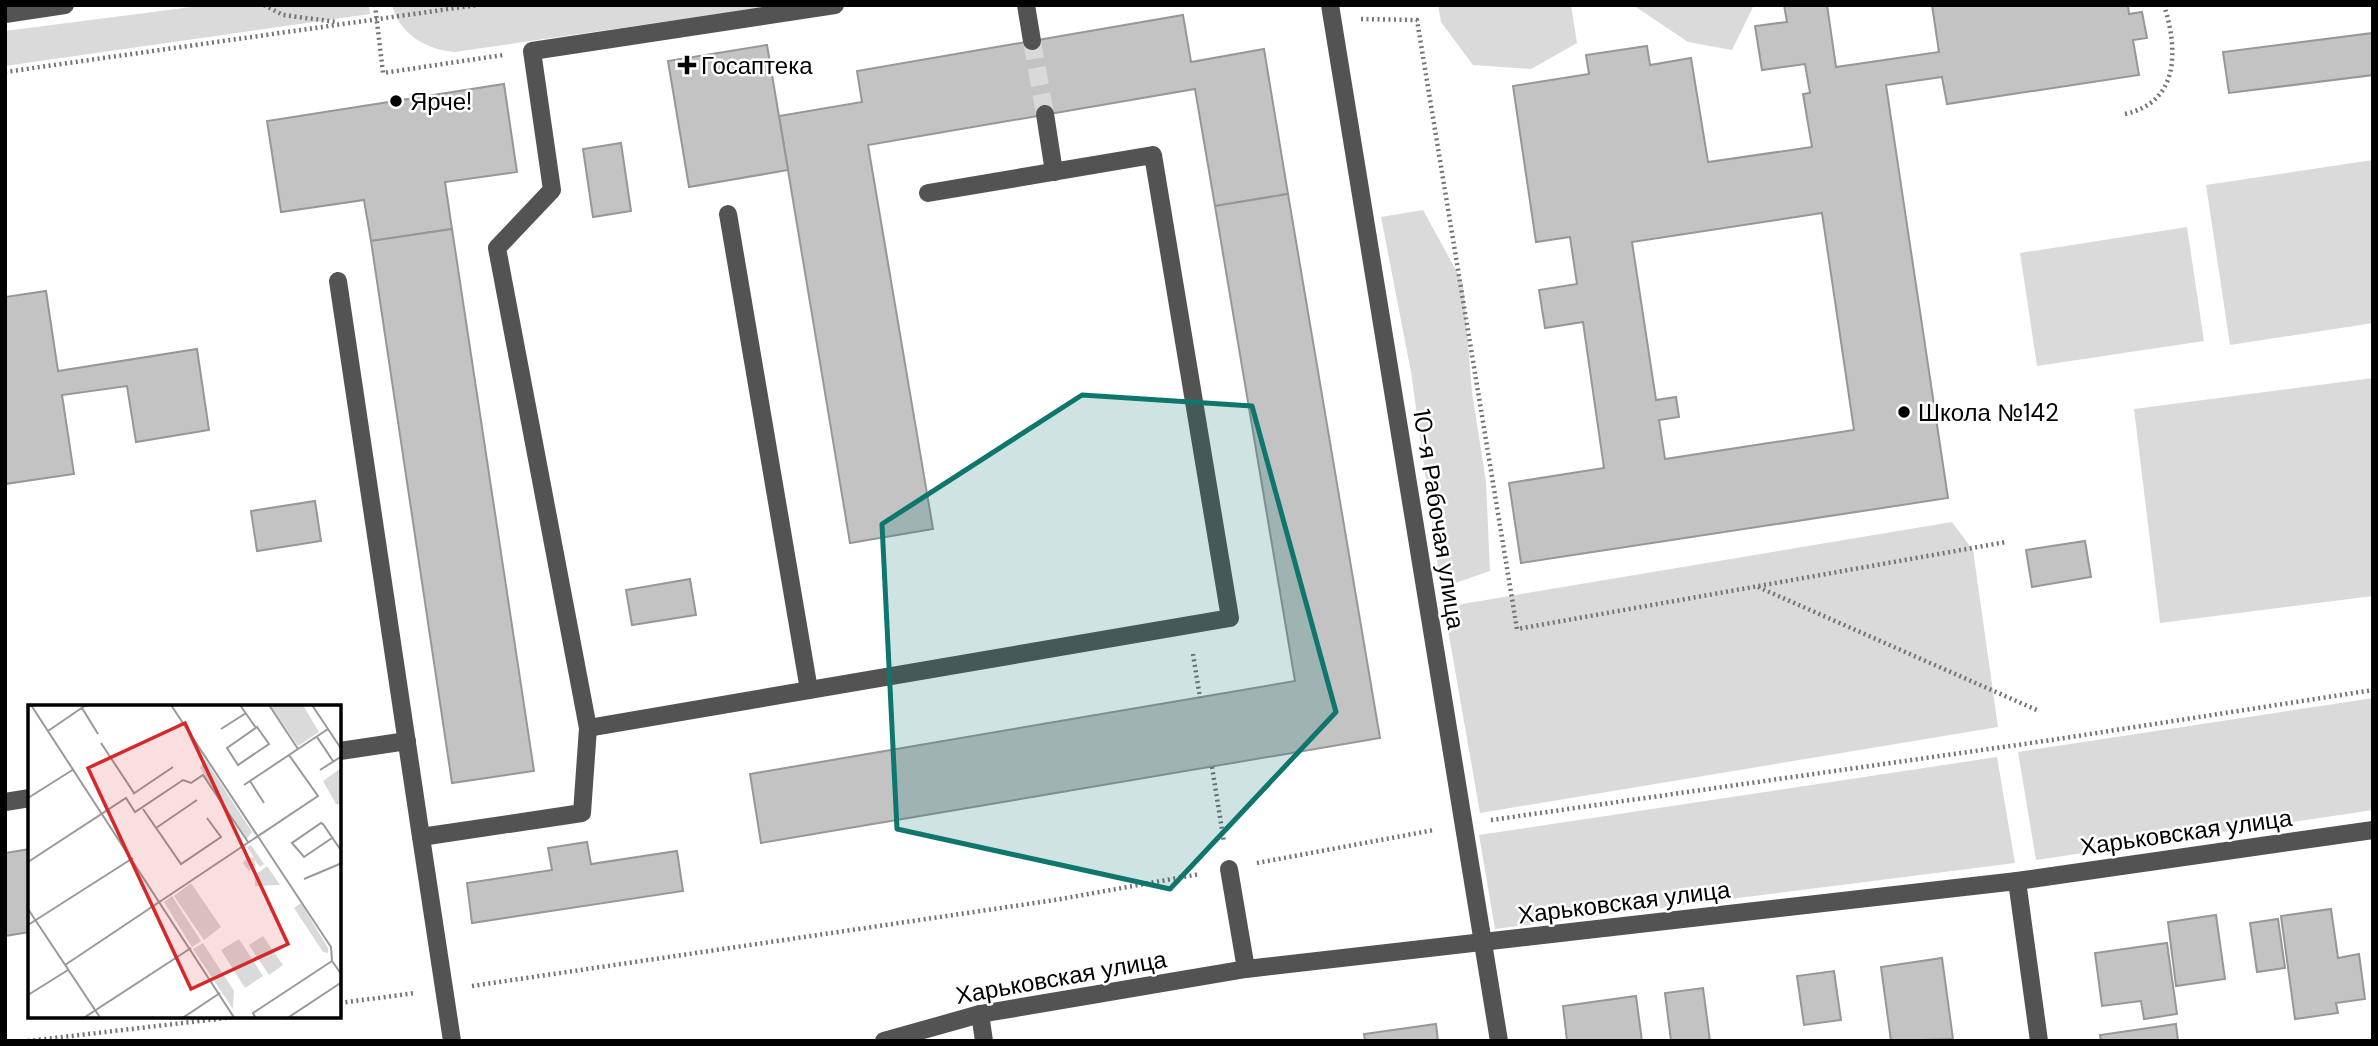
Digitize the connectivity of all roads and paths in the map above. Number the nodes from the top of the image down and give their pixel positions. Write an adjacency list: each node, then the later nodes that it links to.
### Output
1 (65, 5): 9 (street)
2 (264, 5): 11 (path)
3 (375, 5): 10 (path)
4 (477, 5): 10 (path)
5 (835, 5): 13 (street)
6 (1026, 5): 12 (street)
7 (2164, 5): 16 (path)
8 (1331, 12): 22 (path); 34 (street, 10-я Рабочая улица)
9 (5, 14)
10 (377, 18): 11 (path); 13 (path)
11 (344, 23): 14 (path)
12 (1032, 41)
13 (532, 51): 28 (street)
14 (5, 72)
15 (1045, 114): 17 (street)
16 (2125, 114)
17 (1054, 172): 18 (street); 23 (street)
18 (928, 193)
19 (728, 214): 24 (street)
20 (338, 282): 29 (street)
21 (2006, 542): 22 (path)
22 (1757, 586): 27 (path)
23 (1188, 626): 24 (street); 26 (path)
24 (809, 690): 28 (street)
25 (2373, 690): 34 (path)
26 (1200, 698)
27 (2039, 711)
28 (588, 728): 36 (street)
29 (407, 741): 30 (street); 36 (street)
30 (341, 751)
31 (1212, 766): 37 (path)
32 (28, 798): 33 (street)
33 (5, 802)
34 (1465, 824): 37 (path); 39 (street, 10-я Рабочая улица)
35 (2373, 830): 38 (street, Харьковская улица)
36 (421, 837): 41 (street)
37 (1228, 869): 40 (street); 41 (path)
38 (2017, 881): 39 (street, Харьковская улица); 50 (street)
39 (1485, 942): 40 (street, Харьковская улица); 49 (street, 10-я Рабочая улица)
40 (1246, 970): 43 (street, Харьковская улица)
41 (444, 989): 42 (path); 46 (street)
42 (341, 1003)
43 (981, 1014): 47 (street, Харьковская улица); 48 (street)
44 (226, 1018): 45 (path)
45 (29, 1041)
46 (452, 1041)
47 (884, 1041)
48 (984, 1041)
49 (1499, 1041)
50 (2039, 1041)

